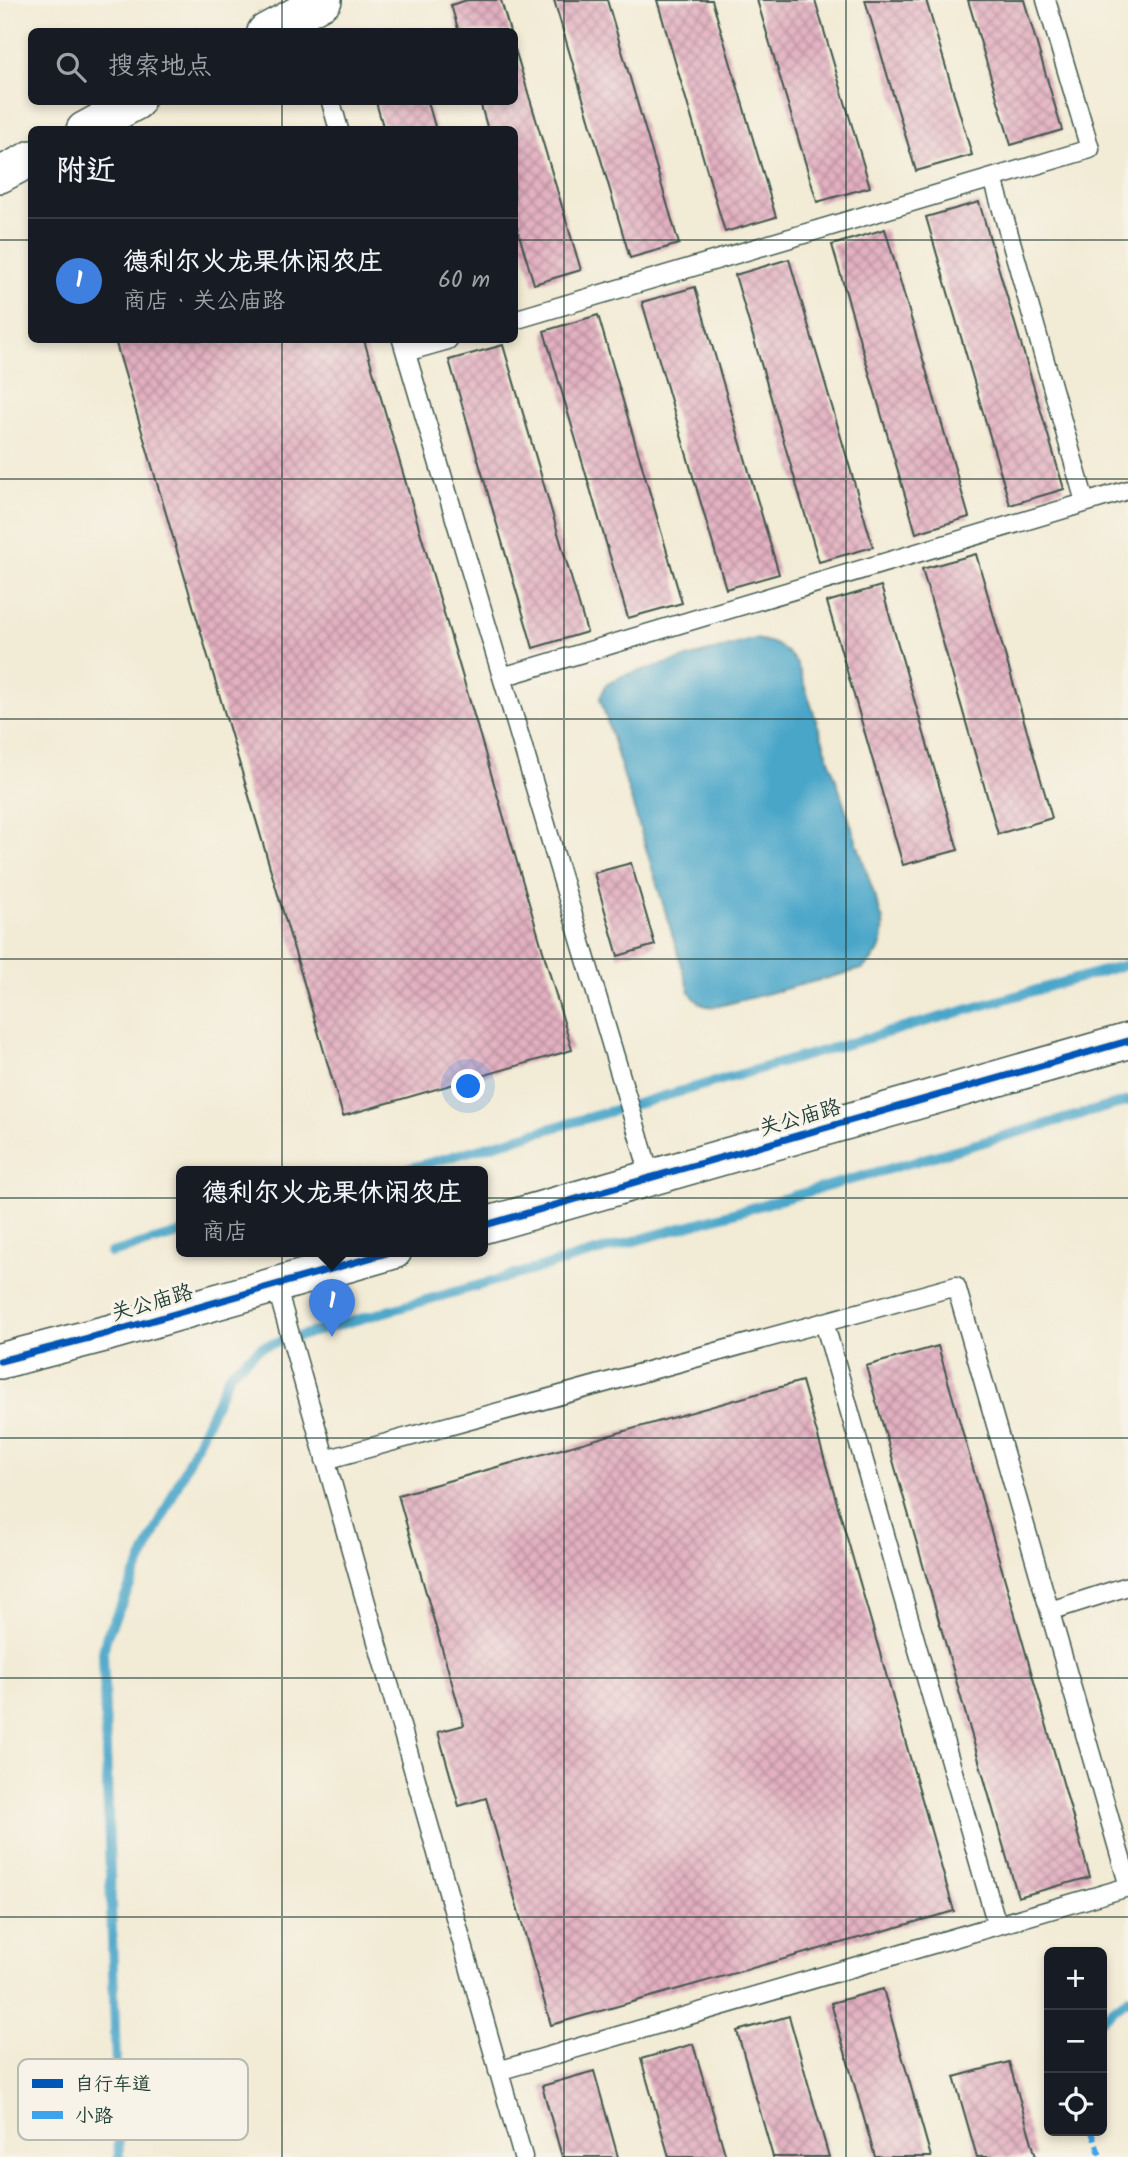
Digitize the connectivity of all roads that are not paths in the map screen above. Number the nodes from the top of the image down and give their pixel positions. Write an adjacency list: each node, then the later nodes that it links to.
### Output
1 (324, 0): 3 (street)
2 (1046, 0): 10 (lane)
3 (272, 28)
4 (130, 105): 6 (street)
5 (332, 105): 7 (lane)
6 (91, 126)
7 (338, 126)
8 (28, 160): 9 (street)
9 (0, 175)
10 (993, 178): 11 (lane); 15 (lane)
11 (518, 319)
12 (426, 343): 13 (lane)
13 (404, 346): 16 (lane)
14 (1128, 490): 15 (lane)
15 (1085, 502): 16 (lane)
16 (502, 677): 18 (lane)
17 (1128, 1041): 18 (street, 关公庙路)
18 (651, 1178): 19 (street, 关公庙路)
19 (488, 1224)
20 (373, 1257): 21 (street, 关公庙路)
21 (276, 1285): 23 (street, 关公庙路); 24 (lane)
22 (824, 1322): 24 (lane); 26 (lane); 28 (lane)
23 (0, 1361)
24 (325, 1460): 29 (lane)
25 (1128, 1586): 26 (lane)
26 (1050, 1611): 27 (lane)
27 (1128, 1885): 28 (lane)
28 (997, 1925): 29 (lane)
29 (498, 2070): 30 (lane)
30 (523, 2157)

